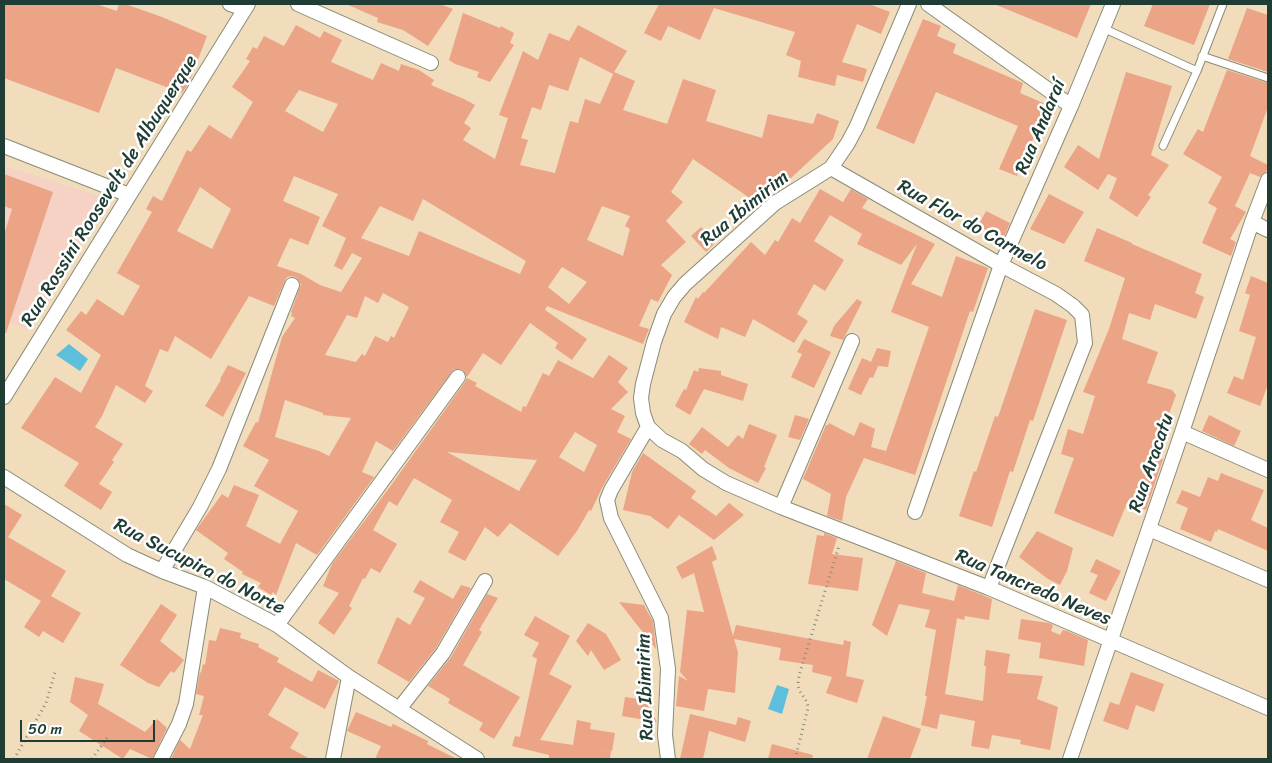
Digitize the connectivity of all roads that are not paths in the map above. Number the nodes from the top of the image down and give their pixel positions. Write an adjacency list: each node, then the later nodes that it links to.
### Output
1 (230, 4): 7 (street)
2 (298, 4): 10 (street)
3 (909, 4): 16 (street, Rua Ibimirim)
4 (928, 4): 13 (street)
5 (1113, 4): 8 (street, Rua Andaraí)
6 (1223, 4): 9 (lane)
7 (246, 6): 18 (street, Rua Rossini Roosevelt de Albuquerque)
8 (1103, 28): 11 (lane); 13 (street, Rua Andaraí)
9 (1202, 56): 11 (lane); 12 (lane)
10 (431, 63)
11 (1197, 71): 15 (lane)
12 (1268, 78)
13 (1071, 106): 21 (street, Rua Andaraí)
14 (4, 146): 18 (street)
15 (1163, 146)
16 (831, 168): 21 (street, Rua Flor do Carmelo); 26 (street, Rua Ibimirim)
17 (1268, 180): 19 (street, Rua Aracatu)
18 (129, 194): 25 (street, Rua Rossini Roosevelt de Albuquerque)
19 (1252, 222): 20 (street); 27 (street, Rua Aracatu)
20 (1268, 230)
21 (1001, 265): 31 (street, Rua Andaraí); 37 (street, Rua Flor do Carmelo)
22 (292, 285): 33 (street)
23 (852, 341): 30 (street)
24 (458, 377): 38 (street)
25 (4, 397)
26 (647, 425): 30 (street, Rua Tancredo Neves); 46 (street, Rua Ibimirim)
27 (1182, 432): 28 (street); 32 (street, Rua Aracatu)
28 (1268, 470)
29 (4, 477): 33 (street, Rua Sucupira do Norte)
30 (782, 507): 37 (street, Rua Tancredo Neves)
31 (915, 512)
32 (1149, 529): 34 (street); 39 (street, Rua Aracatu)
33 (162, 571): 36 (street, Rua Sucupira do Norte)
34 (1268, 580)
35 (485, 581): 42 (street)
36 (205, 587): 38 (street, Rua Sucupira do Norte); 43 (street)
37 (989, 588): 39 (street, Rua Tancredo Neves)
38 (277, 626): 40 (street, Rua Sucupira do Norte)
39 (1110, 641): 41 (street, Rua Tancredo Neves); 47 (street, Rua Aracatu)
40 (349, 677): 42 (street, Rua Sucupira do Norte); 44 (street)
41 (1268, 708)
42 (400, 709): 45 (street, Rua Sucupira do Norte)
43 (161, 759)
44 (333, 759)
45 (477, 759)
46 (668, 759)
47 (1070, 759)

